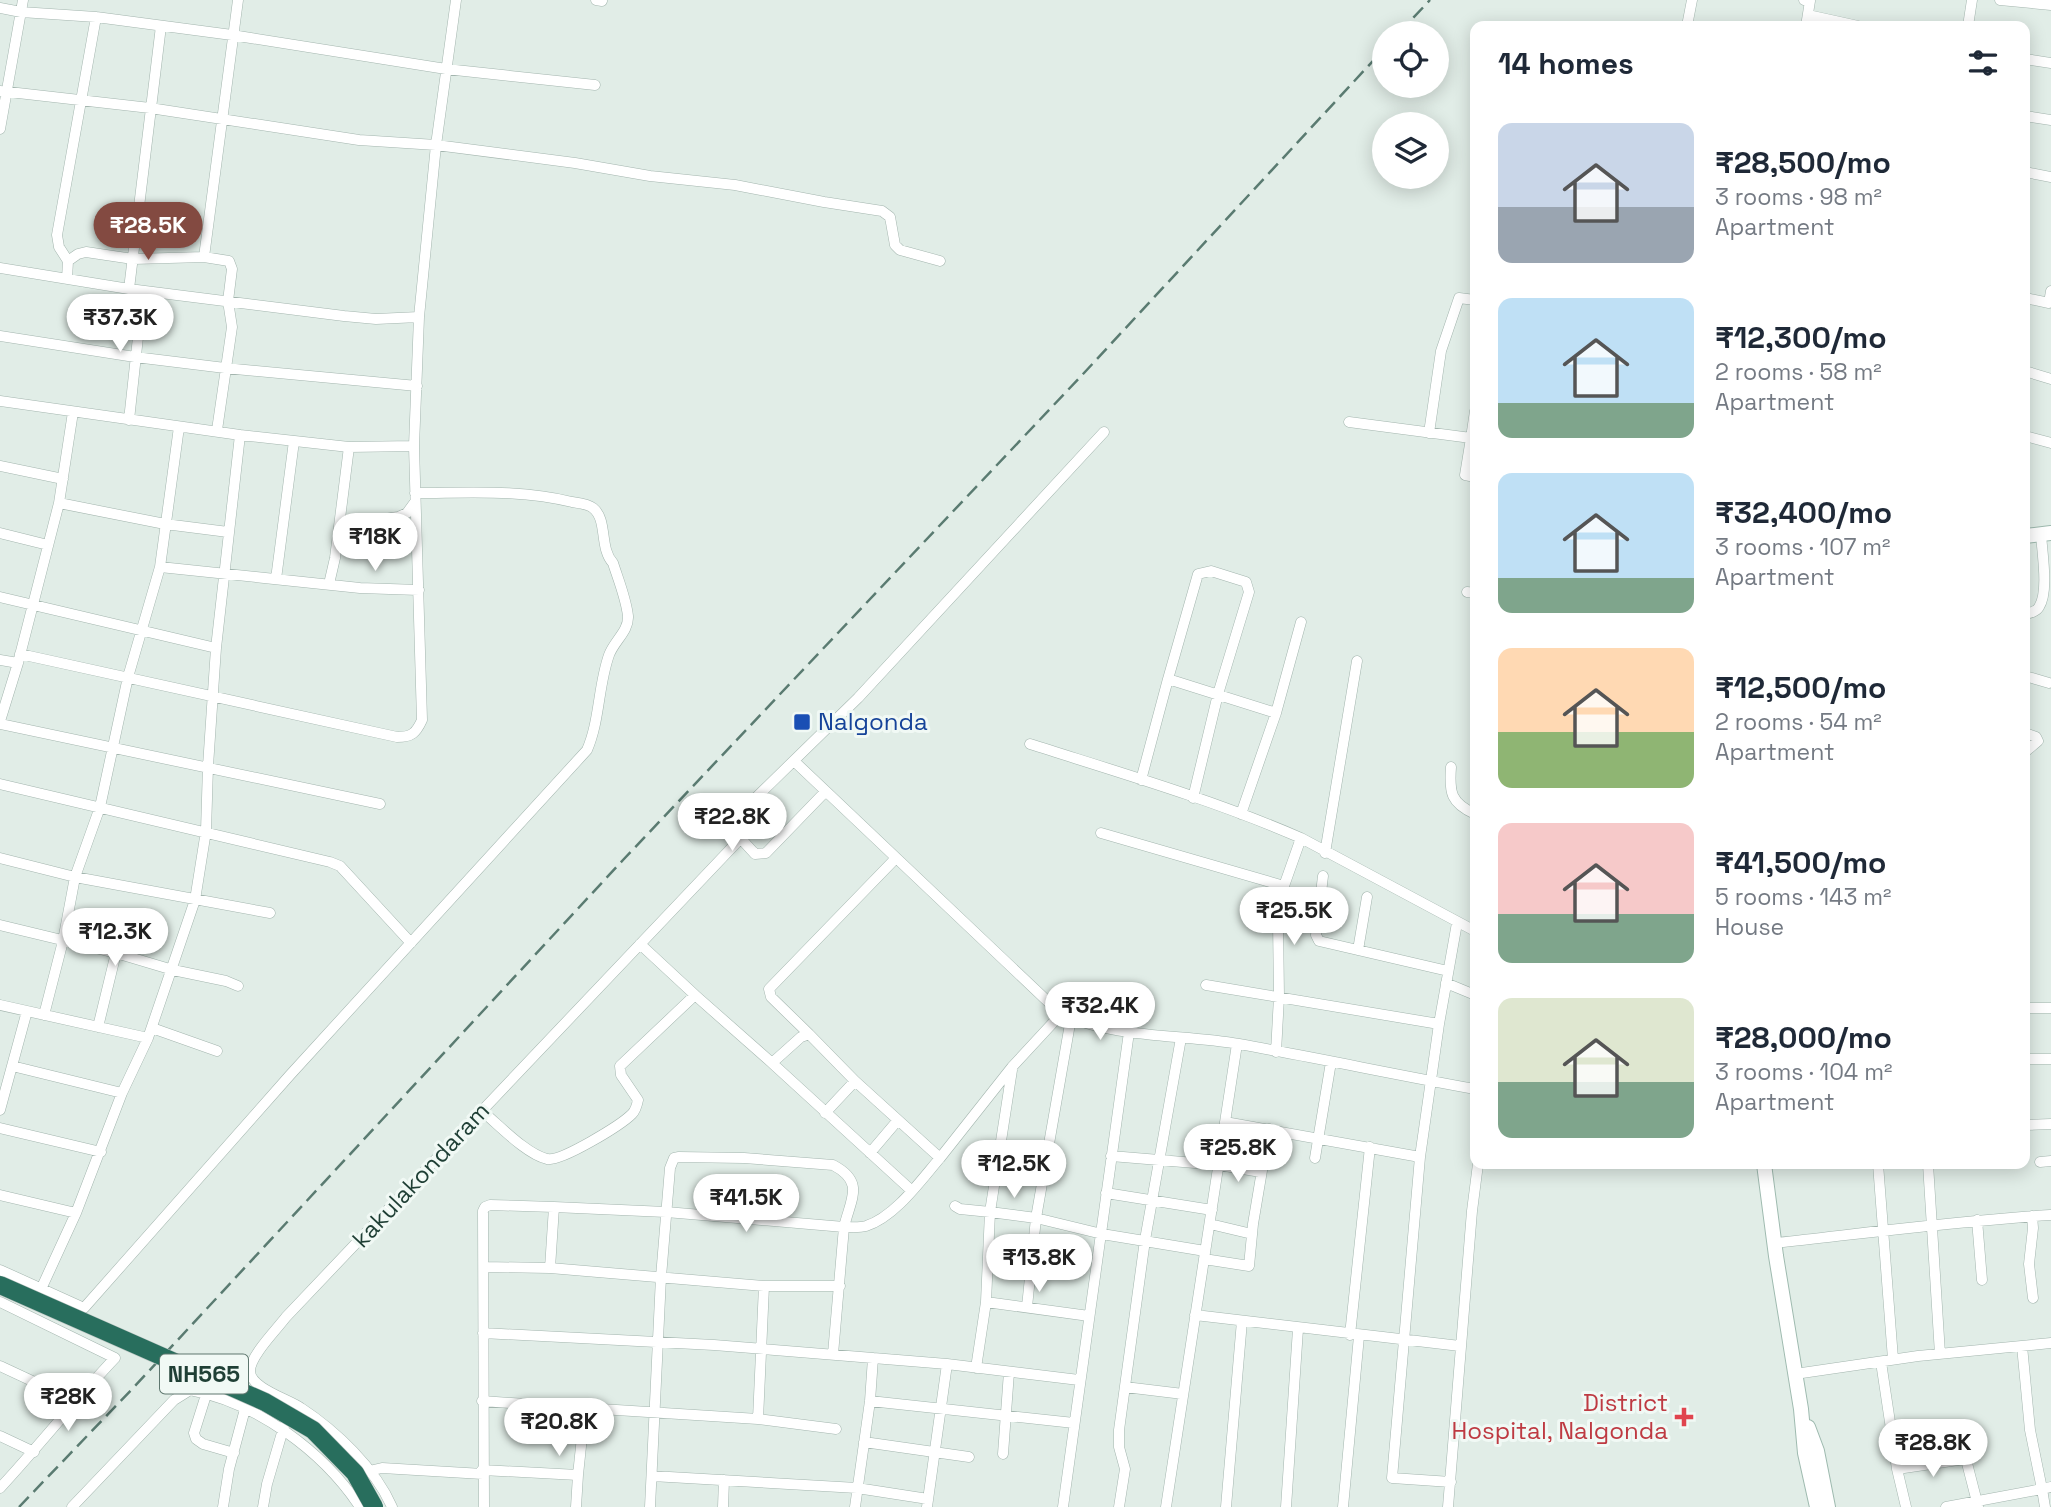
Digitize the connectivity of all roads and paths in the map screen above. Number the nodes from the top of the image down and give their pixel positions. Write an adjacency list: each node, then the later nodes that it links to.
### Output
1 (23, 0): 12 (street)
2 (238, 0): 20 (street)
3 (456, 0): 23 (street)
4 (596, 0): 8 (street)
5 (1692, 0): 15 (street)
6 (1808, 0): 13 (street)
7 (1972, 0): 18 (street)
8 (602, 1)
9 (2006, 1): 10 (street)
10 (2051, 5)
11 (0, 8): 12 (street)
12 (20, 12): 14 (street); 25 (street)
13 (1808, 15): 16 (street); 17 (street)
14 (96, 17): 19 (street); 26 (street)
15 (1688, 21)
16 (1807, 21)
17 (1835, 21)
18 (1969, 21)
19 (161, 26): 20 (street); 27 (street)
20 (232, 35): 23 (street); 29 (street)
21 (2030, 61): 22 (street)
22 (2051, 63)
23 (446, 69): 24 (street); 32 (street)
24 (595, 85)
25 (3, 91): 26 (street); 31 (street)
26 (81, 99): 27 (street); 37 (street)
27 (150, 108): 29 (street); 36 (street)
28 (2030, 117): 30 (street)
29 (221, 120): 32 (street); 35 (street)
30 (2051, 120)
31 (0, 130)
32 (436, 145): 38 (street); 48 (street)
33 (2030, 173): 34 (street)
34 (2051, 177)
35 (204, 257): 36 (street); 46 (street)
36 (133, 258): 37 (street); 41 (street)
37 (68, 261): 40 (street)
38 (940, 261)
39 (0, 268): 40 (street)
40 (66, 279): 41 (street)
41 (129, 289): 42 (street)
42 (143, 291): 46 (street); 50 (street)
43 (2051, 291): 47 (street)
44 (1470, 299): 62 (street)
45 (2030, 299): 47 (street)
46 (228, 301): 48 (street); 51 (street)
47 (2050, 303)
48 (419, 317): 54 (street)
49 (0, 336): 50 (street)
50 (135, 357): 51 (street); 57 (street)
51 (225, 368): 54 (street); 60 (street)
52 (2030, 373): 53 (street)
53 (2051, 379)
54 (417, 386): 68 (street)
55 (0, 401): 56 (street)
56 (73, 412): 57 (street); 73 (street)
57 (129, 420): 59 (street)
58 (1349, 422): 62 (street)
59 (178, 427): 60 (street); 76 (street)
60 (216, 430): 63 (street)
61 (1104, 432): 108 (street)
62 (1429, 433): 65 (street)
63 (240, 435): 66 (street); 78 (street)
64 (2030, 437): 67 (street)
65 (1470, 438)
66 (294, 441): 69 (street); 84 (street)
67 (2051, 443)
68 (414, 446): 69 (street); 74 (street)
69 (349, 447): 77 (street)
70 (1470, 452): 72 (street)
71 (0, 466): 73 (street)
72 (1470, 476)
73 (63, 479): 75 (street)
74 (415, 497): 77 (street); 86 (street); 136 (street)
75 (59, 503): 76 (street); 81 (street)
76 (165, 524): 78 (street); 82 (street)
77 (340, 526): 85 (street)
78 (228, 532): 83 (street)
79 (0, 533): 81 (street)
80 (2046, 534): 89 (street)
81 (48, 545): 88 (street)
82 (159, 567): 83 (street); 91 (street)
83 (223, 575): 84 (street); 92 (street)
84 (276, 579): 85 (street)
85 (329, 584): 86 (street)
86 (419, 590): 101 (street)
87 (0, 597): 88 (street)
88 (32, 604): 91 (street); 93 (street)
89 (2030, 613)
90 (1301, 622): 102 (street)
91 (143, 632): 92 (street); 96 (street)
92 (215, 648): 101 (street)
93 (19, 658): 94 (street); 96 (street); 103 (street)
94 (0, 660)
95 (1357, 661): 123 (street)
96 (128, 677): 101 (street); 107 (street)
97 (2030, 677): 99 (street)
98 (1168, 679): 100 (street); 100 (street); 111 (street)
99 (2049, 683)
100 (1218, 694): 102 (street); 114 (street)
101 (212, 698): 109 (street)
102 (1276, 713): 118 (street)
103 (0, 723): 107 (street)
104 (2030, 735): 106 (street)
105 (1030, 744): 111 (street)
106 (2030, 748)
107 (113, 749): 109 (street); 116 (street)
108 (794, 761): 113 (street); 122 (street)
109 (208, 766): 115 (street); 119 (street)
110 (1451, 767): 117 (street)
111 (1141, 780): 114 (street)
112 (0, 784): 116 (street)
113 (825, 792): 122 (street); 125 (street)
114 (1193, 798): 118 (street)
115 (380, 804)
116 (100, 807): 119 (street); 127 (street)
117 (1470, 811)
118 (1241, 814): 121 (street)
119 (206, 831): 130 (street); 136 (street)
120 (1101, 833): 128 (street)
121 (1301, 838): 123 (street); 128 (street)
122 (740, 839): 137 (street, kakulakondaram)
123 (1325, 853): 132 (street)
124 (0, 858): 127 (street)
125 (896, 858): 153 (street); 158 (street)
126 (1323, 876): 138 (street)
127 (75, 877): 130 (street); 135 (street)
128 (1284, 886): 147 (street)
129 (1367, 897): 138 (street)
130 (195, 900): 131 (street); 140 (street)
131 (270, 913)
132 (1457, 923): 134 (street); 141 (street)
133 (0, 925): 135 (street)
134 (1470, 929)
135 (62, 941): 139 (street); 152 (street)
136 (411, 943): 230 (street)
137 (640, 944): 146 (street); 174 (street, kakulakondaram)
138 (1358, 950): 141 (street)
139 (116, 953): 140 (street); 155 (street)
140 (173, 970): 144 (street); 157 (street)
141 (1448, 971): 142 (street)
142 (1446, 983): 145 (street); 154 (street)
143 (1206, 985): 147 (street)
144 (238, 986)
145 (1470, 993)
146 (695, 995): 166 (street); 174 (street)
147 (1279, 998): 154 (street); 162 (street)
148 (0, 1005): 151 (street)
149 (2030, 1008): 150 (street)
150 (2051, 1008)
151 (27, 1011): 152 (street); 167 (street)
152 (44, 1015): 155 (street)
153 (1066, 1016): 156 (street); 168 (street); 211 (street)
154 (1439, 1024): 170 (street)
155 (97, 1027): 157 (street)
156 (1129, 1032): 159 (street); 186 (street)
157 (150, 1033): 161 (street); 172 (street)
158 (809, 1034): 166 (street); 169 (street)
159 (1181, 1038): 160 (street); 190 (street)
160 (1237, 1044): 162 (street); 177 (street)
161 (217, 1051)
162 (1276, 1052): 165 (street)
163 (2030, 1059): 164 (street)
164 (2051, 1059)
165 (1331, 1062): 170 (street); 182 (street)
166 (772, 1063): 175 (street)
167 (12, 1066): 172 (street); 173 (street)
168 (1012, 1067): 188 (street); 207 (street)
169 (855, 1081): 175 (street); 176 (street)
170 (1431, 1081): 171 (street); 187 (street)
171 (1470, 1088)
172 (122, 1093): 184 (street)
173 (0, 1110)
174 (482, 1111): 284 (street, kakulakondaram)
175 (825, 1113): 185 (street)
176 (898, 1120): 185 (street); 188 (street)
177 (1225, 1122): 181 (street); 193 (street)
178 (2051, 1124): 179 (street)
179 (2030, 1125)
180 (0, 1128): 184 (street)
181 (1269, 1129): 182 (street); 198 (street)
182 (1319, 1137): 183 (street); 189 (street)
183 (1370, 1147): 187 (street); 240 (street)
184 (101, 1153): 208 (street)
185 (870, 1153): 199 (street)
186 (1111, 1156): 190 (street); 200 (street)
187 (1420, 1157): 241 (street)
188 (940, 1158): 199 (street)
189 (1315, 1158)
190 (1160, 1161): 193 (street); 202 (street)
191 (2051, 1161): 192 (street)
192 (2039, 1162)
193 (1219, 1165): 198 (street); 205 (street)
194 (1478, 1169): 244 (street)
195 (1765, 1169): 220 (street)
196 (1878, 1169): 216 (street)
197 (1928, 1169): 215 (street)
198 (1261, 1172): 218 (street)
199 (912, 1191): 214 (street)
200 (1106, 1194): 202 (street); 217 (street)
201 (0, 1195): 208 (street)
202 (1152, 1200): 205 (street); 219 (street)
203 (955, 1206): 207 (street)
204 (554, 1207): 206 (street); 222 (street); 223 (street)
205 (1212, 1210): 213 (street)
206 (666, 1212): 214 (street); 214 (street); 225 (street)
207 (990, 1212): 211 (street); 232 (street)
208 (76, 1213): 230 (street)
209 (2050, 1215): 210 (street)
210 (2032, 1216): 212 (street); 231 (street)
211 (1036, 1218): 217 (street); 234 (street)
212 (1977, 1220): 215 (street); 226 (street)
213 (1210, 1224): 218 (street); 221 (street)
214 (844, 1227): 229 (street)
215 (1932, 1227): 216 (street); 248 (street)
216 (1884, 1231): 220 (street); 250 (street)
217 (1102, 1234): 219 (street); 236 (street)
218 (1252, 1234): 221 (street)
219 (1145, 1240): 221 (street); 258 (street)
220 (1775, 1243): 256 (street)
221 (1205, 1255): 235 (street)
222 (484, 1267): 223 (street); 239 (street)
223 (550, 1268): 225 (street)
224 (0, 1270): 230 (street)
225 (662, 1277): 228 (street); 242 (street)
226 (1982, 1280)
227 (0, 1285): 271 (highway, NH565, bridge)
228 (764, 1286): 229 (street); 246 (street)
229 (840, 1286): 247 (street)
230 (42, 1287)
231 (2033, 1298)
232 (986, 1301): 234 (street); 254 (street)
233 (0, 1303): 261 (street)
234 (1027, 1307): 236 (street)
235 (1195, 1315): 237 (street); 259 (street)
236 (1089, 1316): 257 (street)
237 (1242, 1321): 238 (street); 309 (street)
238 (1298, 1329): 240 (street); 310 (street)
239 (483, 1333): 242 (street); 262 (street)
240 (1354, 1335): 241 (street); 311 (street)
241 (1403, 1340): 244 (street); 289 (street)
242 (658, 1343): 246 (street); 268 (street)
243 (2049, 1343): 245 (street)
244 (1460, 1346): 289 (street)
245 (2022, 1346): 248 (street); 292 (street)
246 (762, 1350): 247 (street); 270 (street)
247 (833, 1354): 249 (street)
248 (1940, 1354): 250 (street)
249 (873, 1358): 252 (street); 263 (street)
250 (1893, 1359): 251 (street)
251 (1881, 1362): 256 (street); 283 (street)
252 (947, 1364): 254 (street); 267 (street)
253 (0, 1366): 261 (street)
254 (976, 1368): 255 (street)
255 (1009, 1372): 257 (street); 269 (street)
256 (1795, 1374): 266 (street)
257 (1079, 1380): 272 (street)
258 (1125, 1388): 259 (street); 307 (street)
259 (1183, 1394): 308 (street)
260 (206, 1395): 265 (street); 278 (street); 295 (street)
261 (75, 1401): 277 (street)
262 (482, 1401): 264 (street); 285 (street)
263 (870, 1401): 267 (street); 276 (street)
264 (585, 1408): 268 (street); 286 (street)
265 (245, 1409): 271 (street); 278 (street)
266 (1801, 1409): 313 (street); 314 (street)
267 (940, 1410): 269 (street); 279 (street)
268 (656, 1411): 270 (street); 287 (street)
269 (1004, 1415): 272 (street); 280 (street)
270 (758, 1419): 273 (street)
271 (286, 1423): 297 (street); 298 (street); 299 (highway, NH565, bridge)
272 (1074, 1423): 306 (street)
273 (836, 1429)
274 (1959, 1433): 282 (street)
275 (0, 1436): 277 (street)
276 (863, 1442): 279 (street); 291 (street)
277 (34, 1452): 290 (street)
278 (234, 1452): 296 (street)
279 (934, 1452): 281 (street); 293 (street)
280 (1003, 1454)
281 (969, 1457)
282 (1965, 1459): 283 (street); 294 (street)
283 (1897, 1469): 315 (street)
284 (369, 1471): 285 (street); 300 (street, kakulakondaram)
285 (482, 1472): 286 (street); 301 (street)
286 (579, 1475): 302 (street)
287 (652, 1476): 288 (street); 303 (street)
288 (724, 1480): 291 (street); 304 (street)
289 (1451, 1482): 312 (street)
290 (0, 1488)
291 (857, 1488): 293 (street); 305 (street)
292 (2046, 1488): 294 (street); 317 (street)
293 (928, 1503)
294 (1977, 1504): 316 (street)
295 (72, 1507)
296 (223, 1507)
297 (263, 1507)
298 (360, 1507)
299 (374, 1507)
300 (392, 1507)
301 (484, 1507)
302 (576, 1507)
303 (650, 1507)
304 (723, 1507)
305 (855, 1507)
306 (1063, 1507)
307 (1119, 1507)
308 (1166, 1507)
309 (1226, 1507)
310 (1286, 1507)
311 (1343, 1507)
312 (1448, 1507)
313 (1817, 1507)
314 (1828, 1507)
315 (1906, 1507)
316 (1946, 1507)
317 (2045, 1507)

